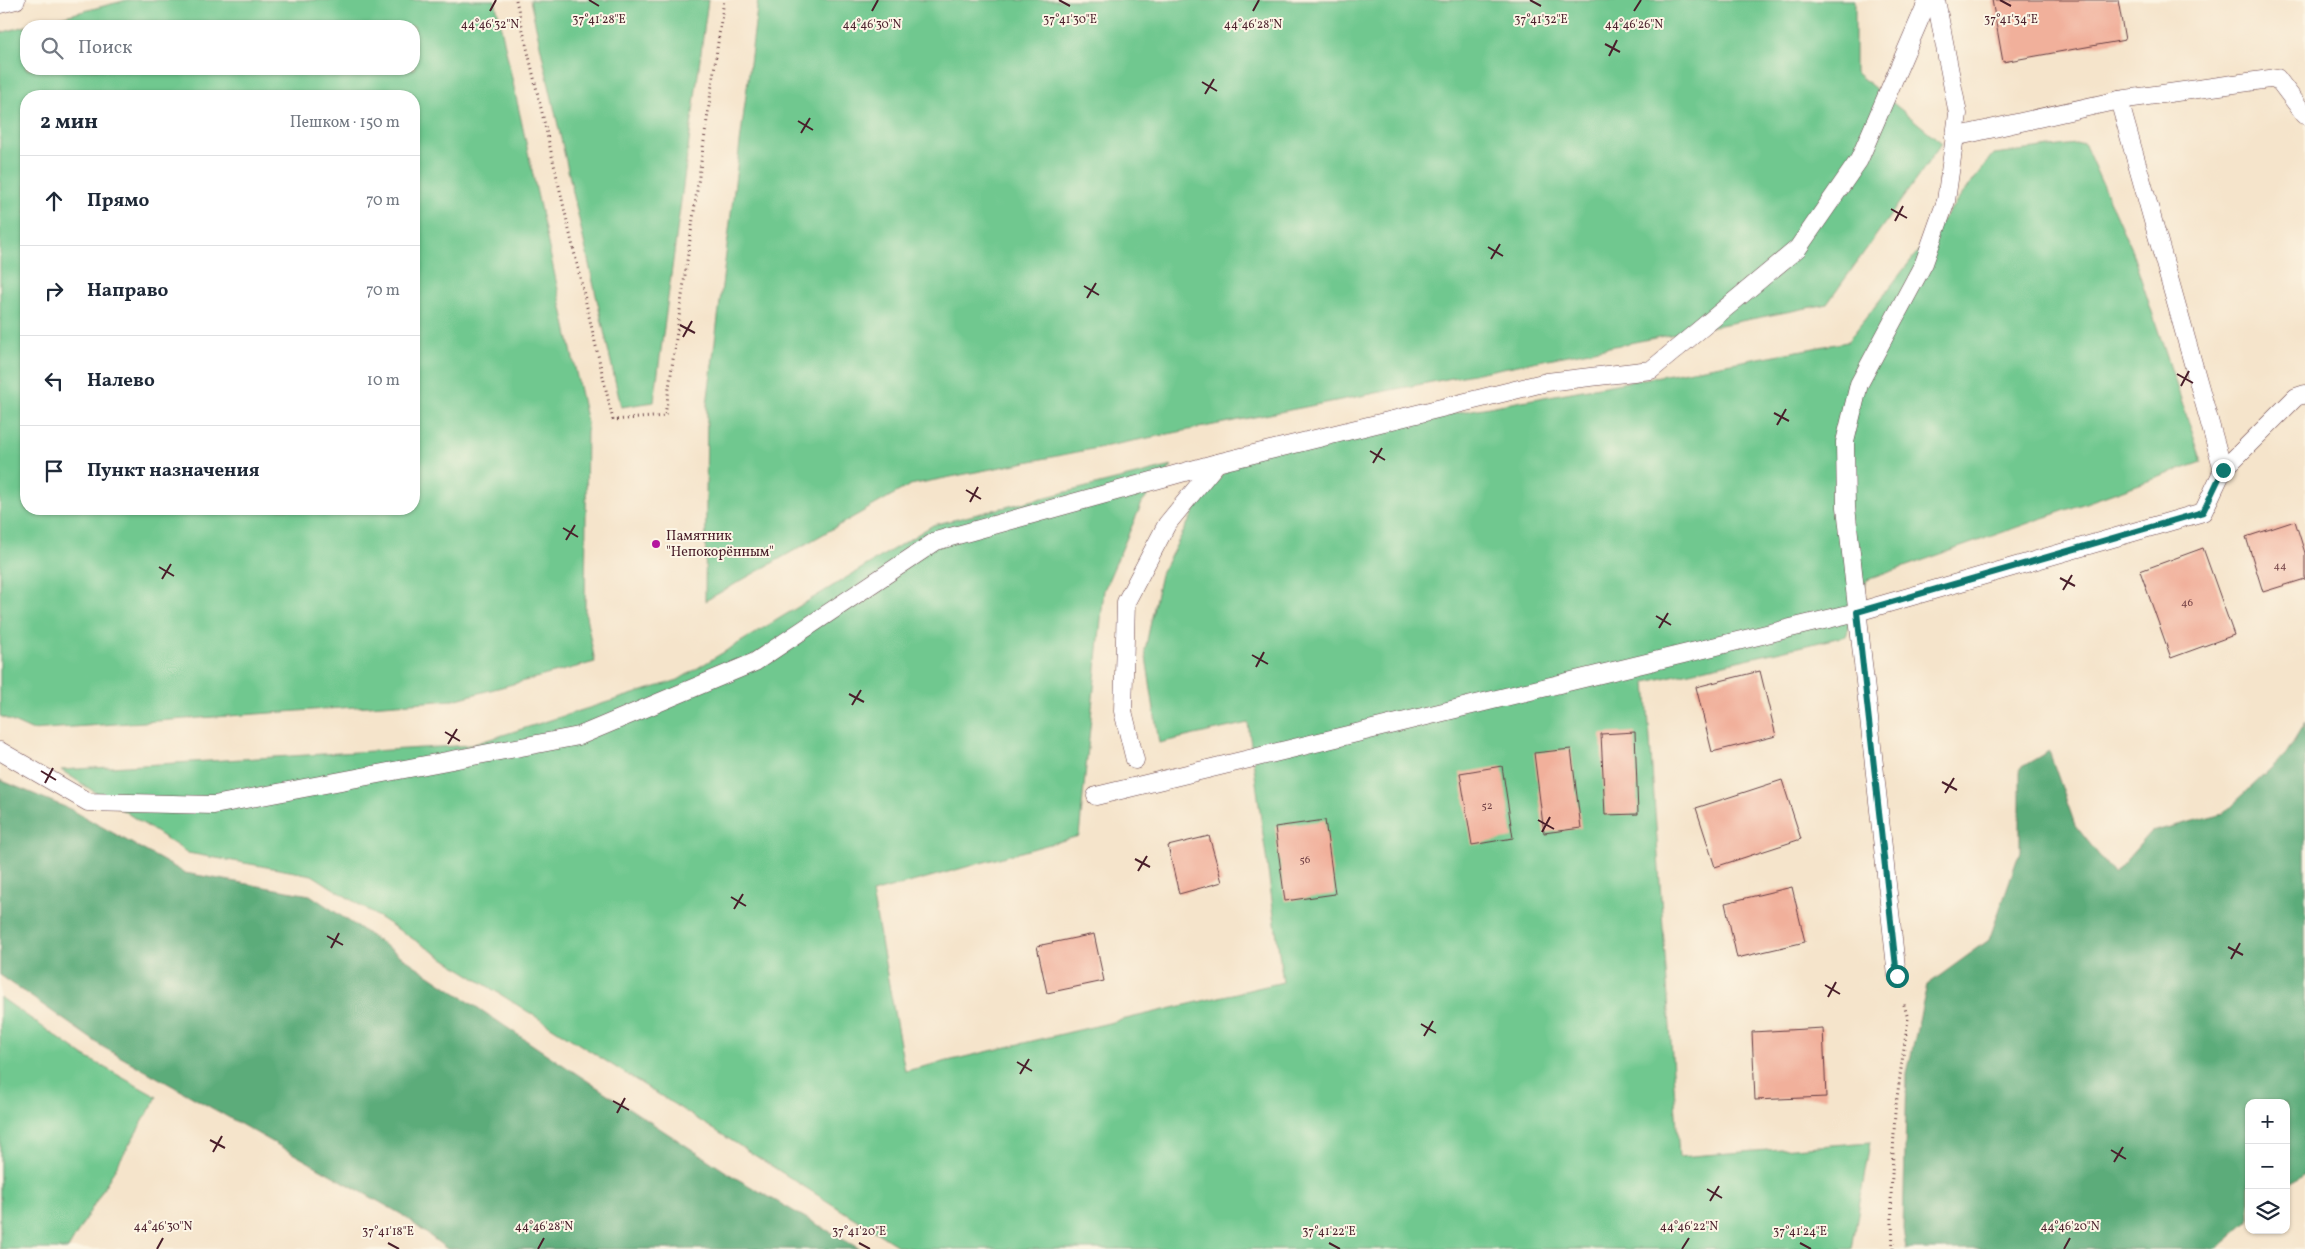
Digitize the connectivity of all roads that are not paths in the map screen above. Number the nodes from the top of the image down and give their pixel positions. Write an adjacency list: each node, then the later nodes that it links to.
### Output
1 (16, 0): 4 (lane)
2 (1928, 0): 9 (lane)
3 (1936, 0): 7 (lane)
4 (0, 4)
5 (2119, 100): 6 (lane); 7 (lane); 10 (lane)
6 (2305, 115)
7 (1954, 137): 11 (lane)
8 (2305, 394): 10 (lane)
9 (1218, 463): 12 (lane); 13 (lane)
10 (2223, 470): 11 (lane)
11 (1857, 612): 14 (lane); 15 (lane)
12 (0, 750)
13 (1135, 760)
14 (1096, 796)
15 (1897, 976)

